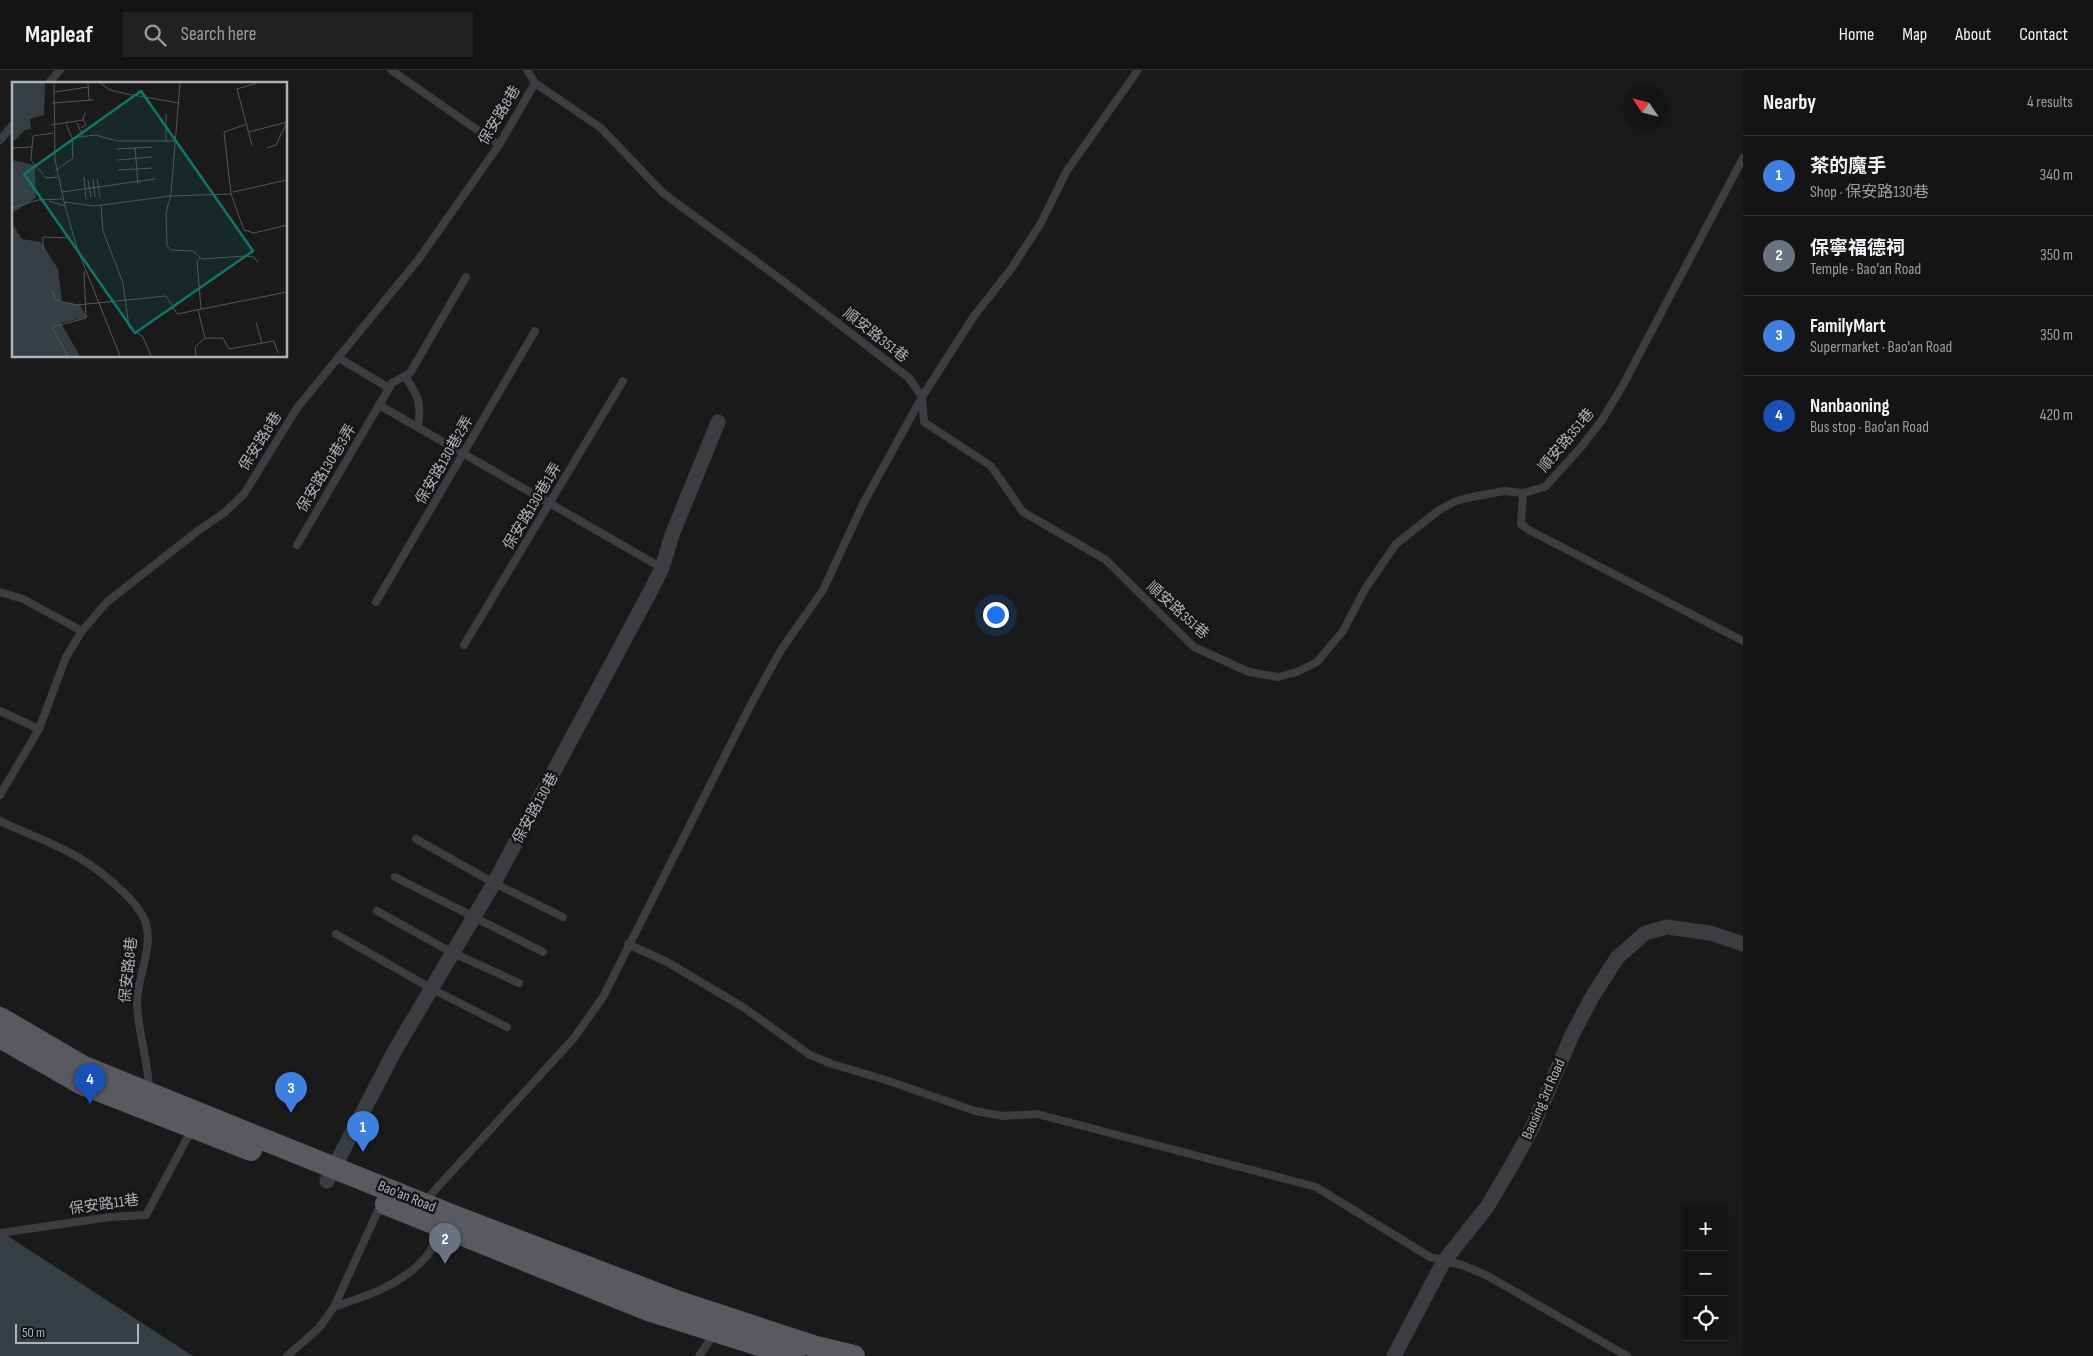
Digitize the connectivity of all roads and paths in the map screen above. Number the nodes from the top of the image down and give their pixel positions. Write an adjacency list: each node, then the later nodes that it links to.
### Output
1 (60, 70): 5 (lane)
2 (392, 70): 9 (lane)
3 (527, 70): 6 (lane, 順安路351巷)
4 (1138, 70): 17 (lane)
5 (50, 82)
6 (535, 83): 9 (lane, 保安路8巷); 17 (lane, 順安路351巷)
7 (12, 126): 8 (lane)
8 (0, 140)
9 (499, 144): 13 (lane, 保安路8巷)
10 (1743, 158): 22 (lane, 順安路351巷)
11 (466, 277): 14 (lane)
12 (535, 331): 21 (lane, 保安路130巷2弄)
13 (339, 358): 16 (lane); 28 (lane, 保安路8巷)
14 (405, 376): 16 (lane); 20 (lane)
15 (623, 381): 23 (lane, 保安路130巷1弄)
16 (389, 388): 18 (lane, 保安路130巷3弄)
17 (922, 398): 22 (lane, 順安路351巷); 42 (lane)
18 (379, 405): 20 (lane); 24 (lane, 保安路130巷3弄)
19 (718, 422): 25 (street, 保安路130巷)
20 (418, 428): 21 (lane)
21 (463, 454): 23 (lane); 27 (lane, 保安路130巷2弄)
22 (1523, 493): 29 (lane)
23 (549, 504): 25 (lane); 30 (lane, 保安路130巷1弄)
24 (296, 545)
25 (662, 568): 37 (street, 保安路130巷)
26 (0, 592): 28 (lane)
27 (376, 602)
28 (82, 631): 32 (lane, 保安路8巷)
29 (1743, 641)
30 (464, 645)
31 (0, 711): 32 (lane)
32 (39, 729): 33 (lane, 保安路8巷)
33 (0, 795)
34 (0, 821): 51 (lane, 保安路8巷)
35 (416, 839): 37 (lane)
36 (395, 877): 40 (lane)
37 (494, 883): 39 (lane); 40 (street, 保安路130巷)
38 (377, 911): 44 (lane)
39 (563, 916)
40 (473, 918): 44 (street, 保安路130巷); 45 (lane)
41 (336, 934): 47 (lane)
42 (628, 944): 55 (lane); 58 (lane)
43 (1743, 944): 58 (street, Baosing 3rd Road)
44 (452, 952): 46 (lane); 47 (street, 保安路130巷)
45 (543, 952)
46 (520, 983)
47 (432, 989): 49 (lane); 53 (street, 保安路130巷)
48 (0, 1018): 51 (main road, Bao'an Road)
49 (507, 1027)
50 (0, 1037): 51 (main road, Bao'an Road)
51 (148, 1103): 52 (main road, Bao'an Road); 53 (main road, Bao'an Road)
52 (192, 1128): 53 (main road, Bao'an Road); 57 (lane, 保安路11巷)
53 (330, 1174): 54 (main road, Bao'an Road); 55 (main road, Bao'an Road)
54 (382, 1202): 55 (main road, Bao'an Road); 59 (lane)
55 (419, 1210): 56 (main road, Bao'an Road)
56 (448, 1222): 59 (lane); 60 (main road, Bao'an Road); 64 (main road, Bao'an Road)
57 (0, 1233)
58 (1444, 1261): 65 (street, Baosing 3rd Road); 66 (lane)
59 (334, 1307): 61 (lane)
60 (716, 1333): 62 (lane); 63 (main road, Bao'an Road)
61 (287, 1356)
62 (699, 1356)
63 (794, 1356)
64 (854, 1356)
65 (1394, 1356)
66 (1627, 1356)

